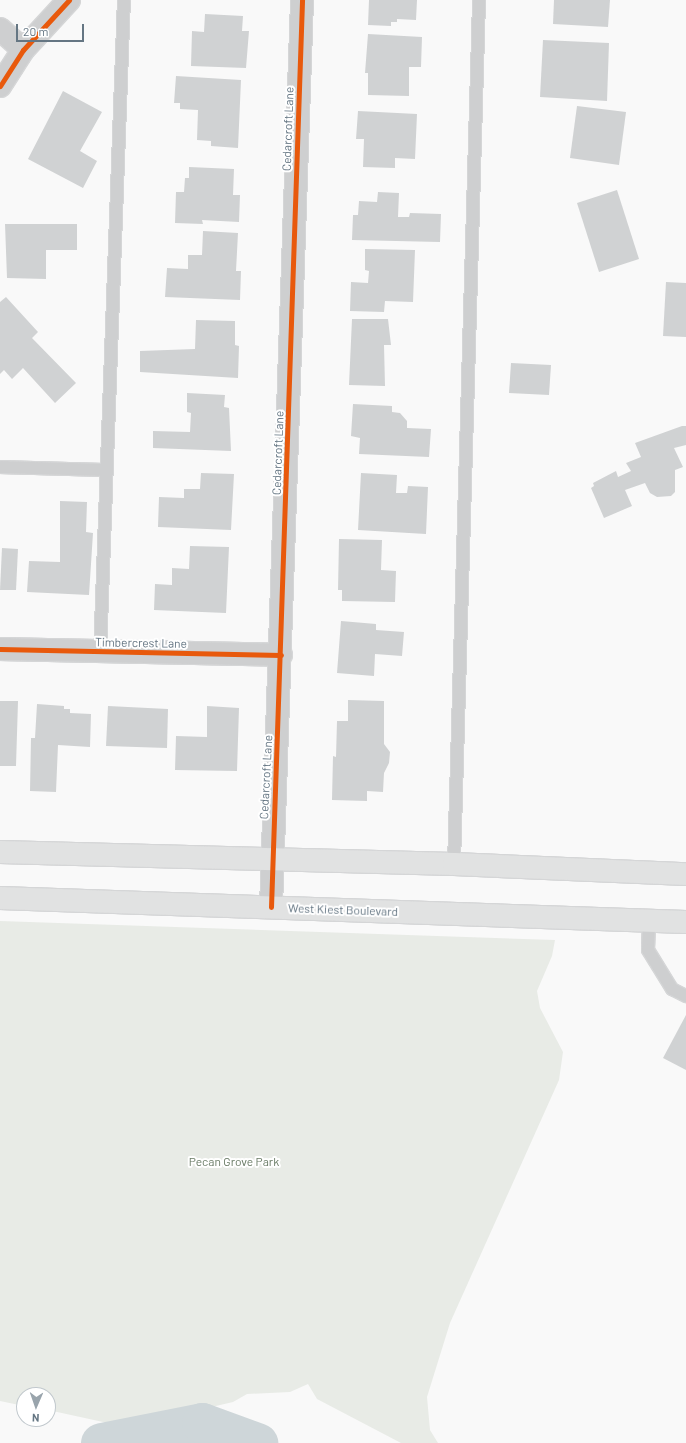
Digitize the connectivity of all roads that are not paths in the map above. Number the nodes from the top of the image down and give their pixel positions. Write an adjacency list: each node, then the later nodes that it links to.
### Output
1 (69, 0): 6 (street)
2 (124, 0): 9 (lane)
3 (302, 0): 12 (street, Cedarcroft Lane)
4 (479, 0): 15 (lane)
5 (0, 29): 6 (street)
6 (23, 50): 7 (street)
7 (0, 86)
8 (0, 467): 9 (lane)
9 (107, 470): 11 (lane)
10 (0, 649): 11 (street, Timbercrest Lane)
11 (100, 653): 12 (street, Timbercrest Lane)
12 (282, 655): 14 (street, Cedarcroft Lane)
13 (0, 852): 14 (main road)
14 (272, 858): 15 (main road); 18 (street, Cedarcroft Lane)
15 (454, 864): 16 (main road)
16 (686, 874)
17 (0, 898): 18 (main road, West Kiest Boulevard)
18 (271, 907): 19 (main road, West Kiest Boulevard)
19 (649, 921): 20 (main road, West Kiest Boulevard); 21 (lane)
20 (686, 922)
21 (686, 996)

